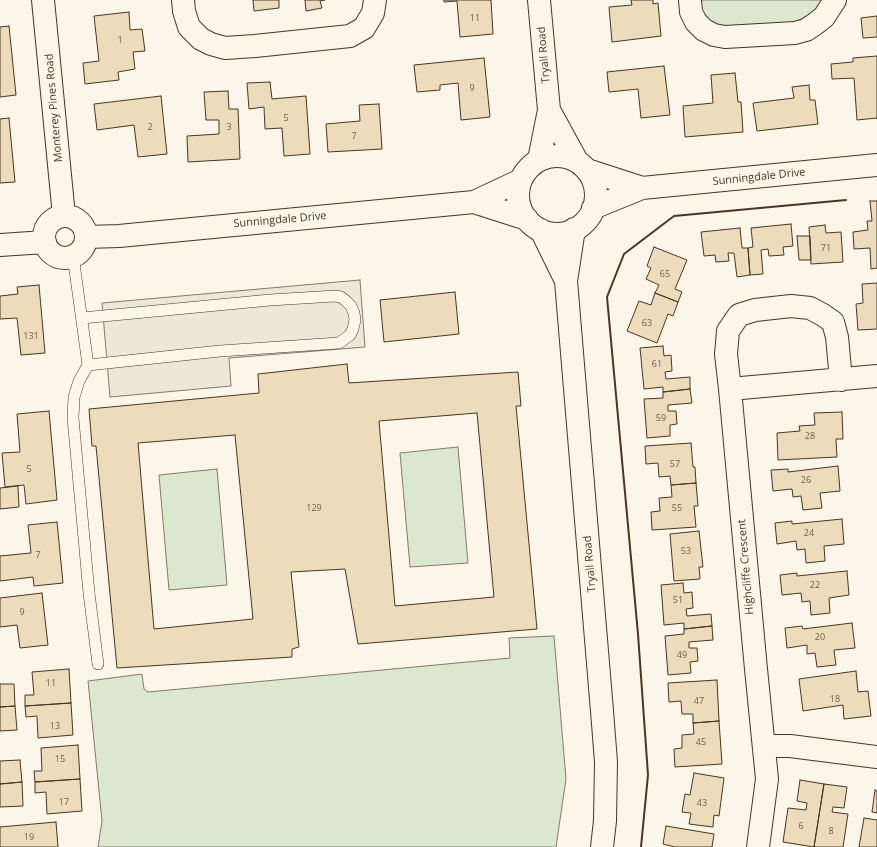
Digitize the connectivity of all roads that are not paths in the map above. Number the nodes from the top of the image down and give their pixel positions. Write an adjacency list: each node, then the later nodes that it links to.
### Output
1 (44, 0): 15 (street, Monterey Pines Road)
2 (183, 0): 3 (street)
3 (375, 0)
4 (539, 0): 7 (street, Tryall Road)
5 (690, 0): 6 (street)
6 (835, 0)
7 (549, 110): 8 (street, Tryall Road); 9 (street, Tryall Road)
8 (539, 160): 9 (street); 11 (street)
9 (582, 165): 12 (street, Sunningdale Drive); 14 (street)
10 (877, 165): 12 (street, Sunningdale Drive)
11 (521, 180): 13 (street, Sunningdale Drive); 16 (street)
12 (642, 188): 14 (street, Sunningdale Drive)
13 (474, 202): 16 (street, Sunningdale Drive); 18 (street, Sunningdale Drive)
14 (593, 208): 17 (street)
15 (64, 216): 18 (street); 19 (street)
16 (534, 225): 17 (street); 22 (street, Tryall Road)
17 (574, 229): 22 (street, Tryall Road)
18 (86, 237): 21 (street)
19 (45, 242): 20 (street); 21 (street)
20 (0, 245)
21 (73, 256): 23 (lane)
22 (566, 281): 31 (street, Tryall Road)
23 (82, 318): 24 (lane); 24 (lane)
24 (88, 365): 28 (lane)
25 (877, 376): 26 (street)
26 (840, 380): 27 (street); 27 (street, Highcliffe Crescent)
27 (730, 389): 29 (street, Highcliffe Crescent)
28 (98, 664)
29 (764, 746): 30 (street); 32 (street, Highcliffe Crescent)
30 (877, 757)
31 (602, 847)
32 (758, 847)

